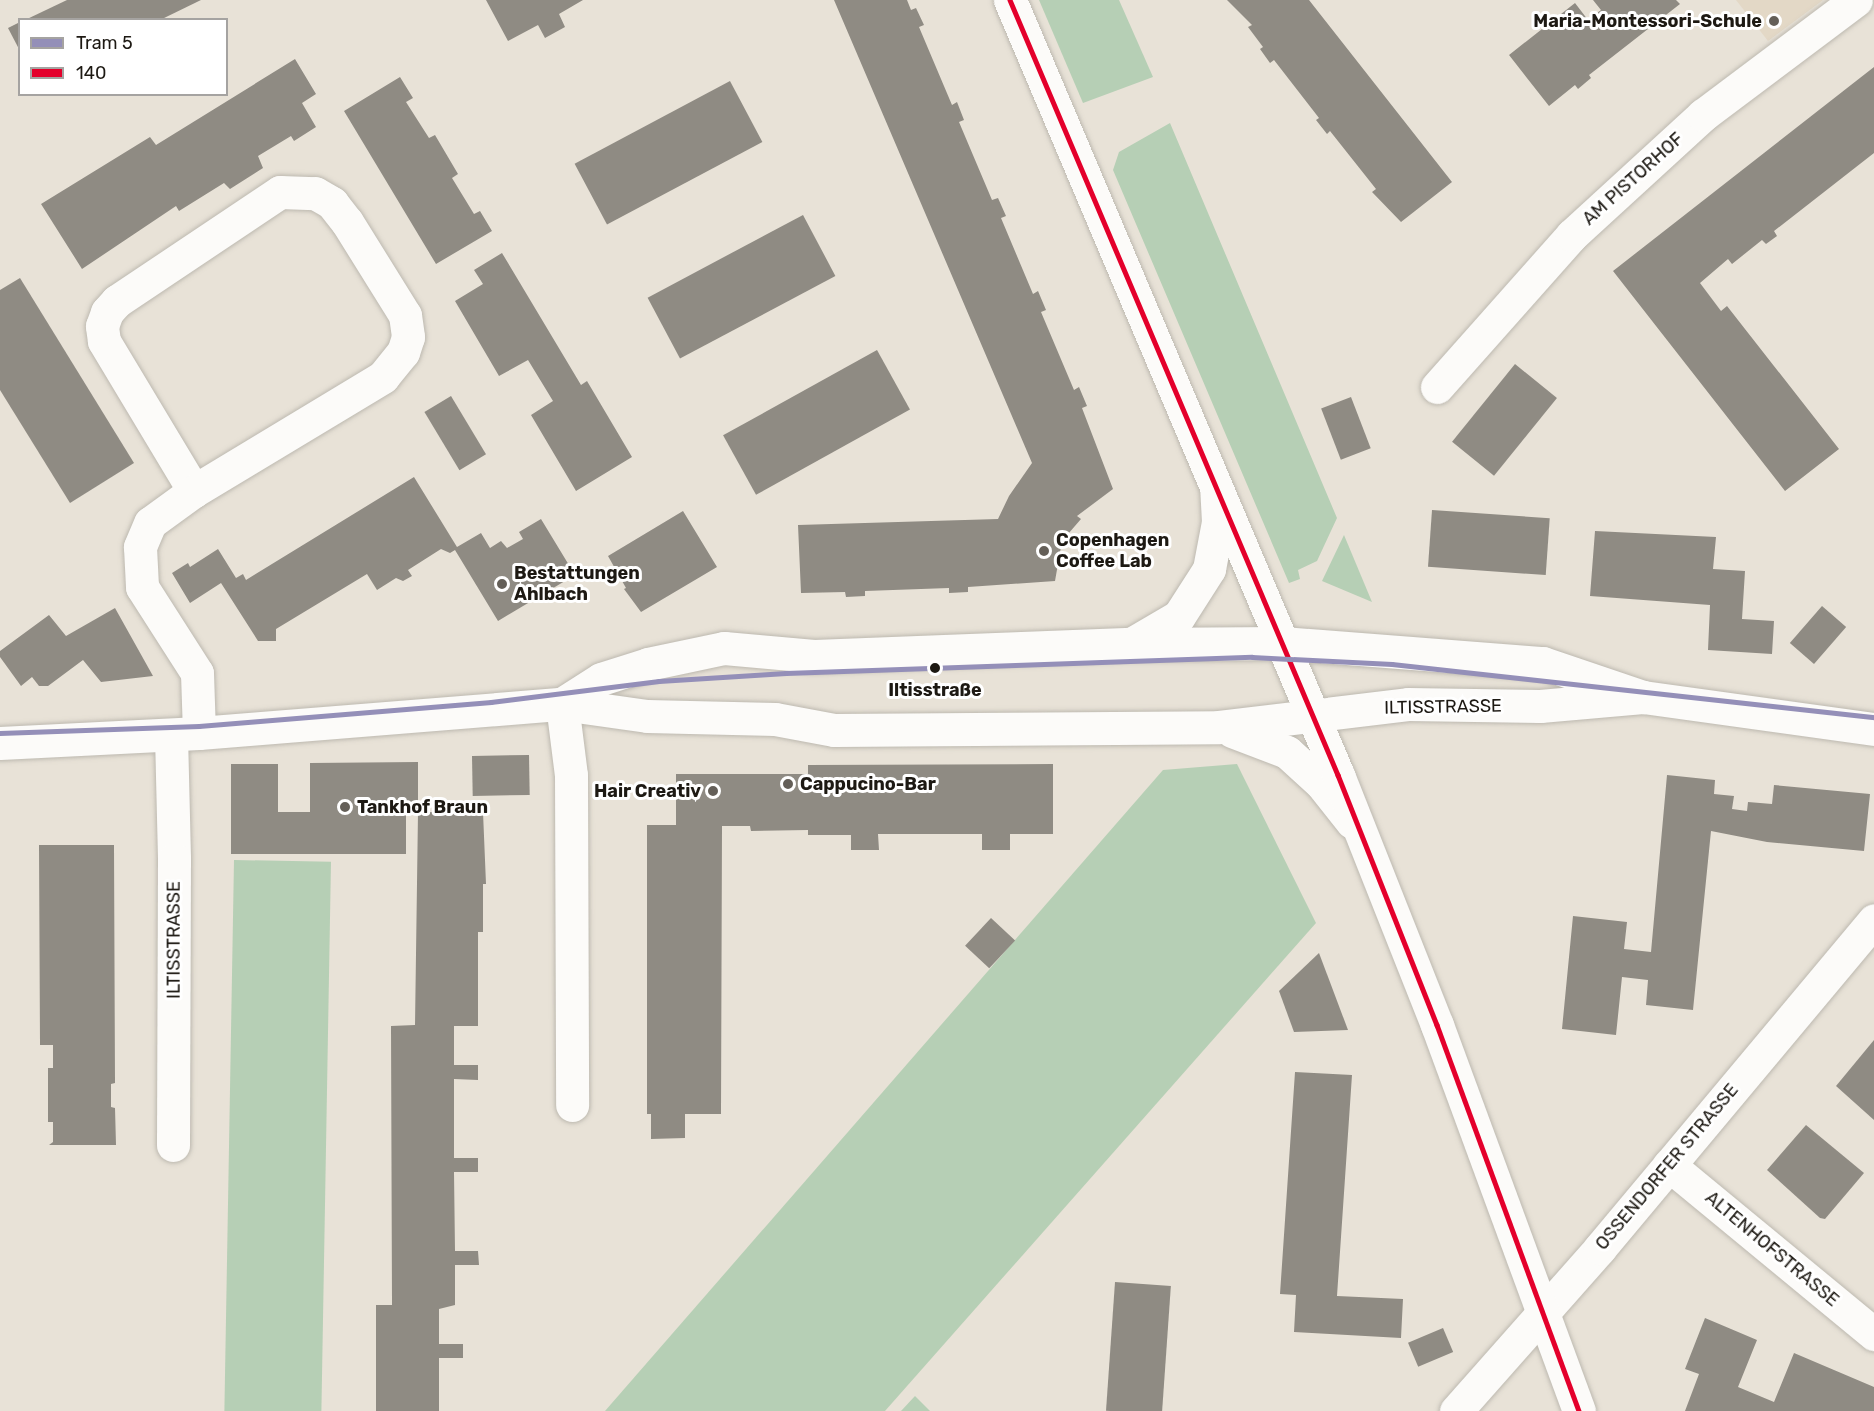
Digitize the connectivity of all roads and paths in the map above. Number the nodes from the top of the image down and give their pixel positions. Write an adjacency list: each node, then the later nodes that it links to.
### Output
1 (1010, 0): 4 (street)
2 (1856, 0): 3 (street, AM PISTORHOF)
3 (1437, 387)
4 (1215, 486): 6 (street); 7 (street)
5 (194, 492): 5 (street); 13 (street)
6 (1282, 643): 7 (street, ILTISSTRASSE); 8 (street, ILTISSTRASSE); 10 (street)
7 (1132, 644): 9 (street, ILTISSTRASSE)
8 (1643, 697): 10 (street, ILTISSTRASSE); 12 (street, ILTISSTRASSE)
9 (562, 704): 11 (street, ILTISSTRASSE); 13 (street, ILTISSTRASSE); 17 (street)
10 (1314, 716): 11 (street, ILTISSTRASSE); 15 (street)
11 (1219, 727): 15 (street)
12 (1874, 729)
13 (185, 734): 14 (street, ILTISSTRASSE); 18 (street, ILTISSTRASSE)
14 (0, 743)
15 (1362, 835): 20 (street)
16 (1874, 920): 19 (street, OSSENDORFER STRASSE)
17 (573, 1105)
18 (173, 1146)
19 (1669, 1164): 20 (street, OSSENDORFER STRASSE); 21 (street, ALTENHOFSTRASSE)
20 (1543, 1313): 22 (street, OSSENDORFER STRASSE); 23 (street)
21 (1874, 1334)
22 (1456, 1411)
23 (1579, 1411)

